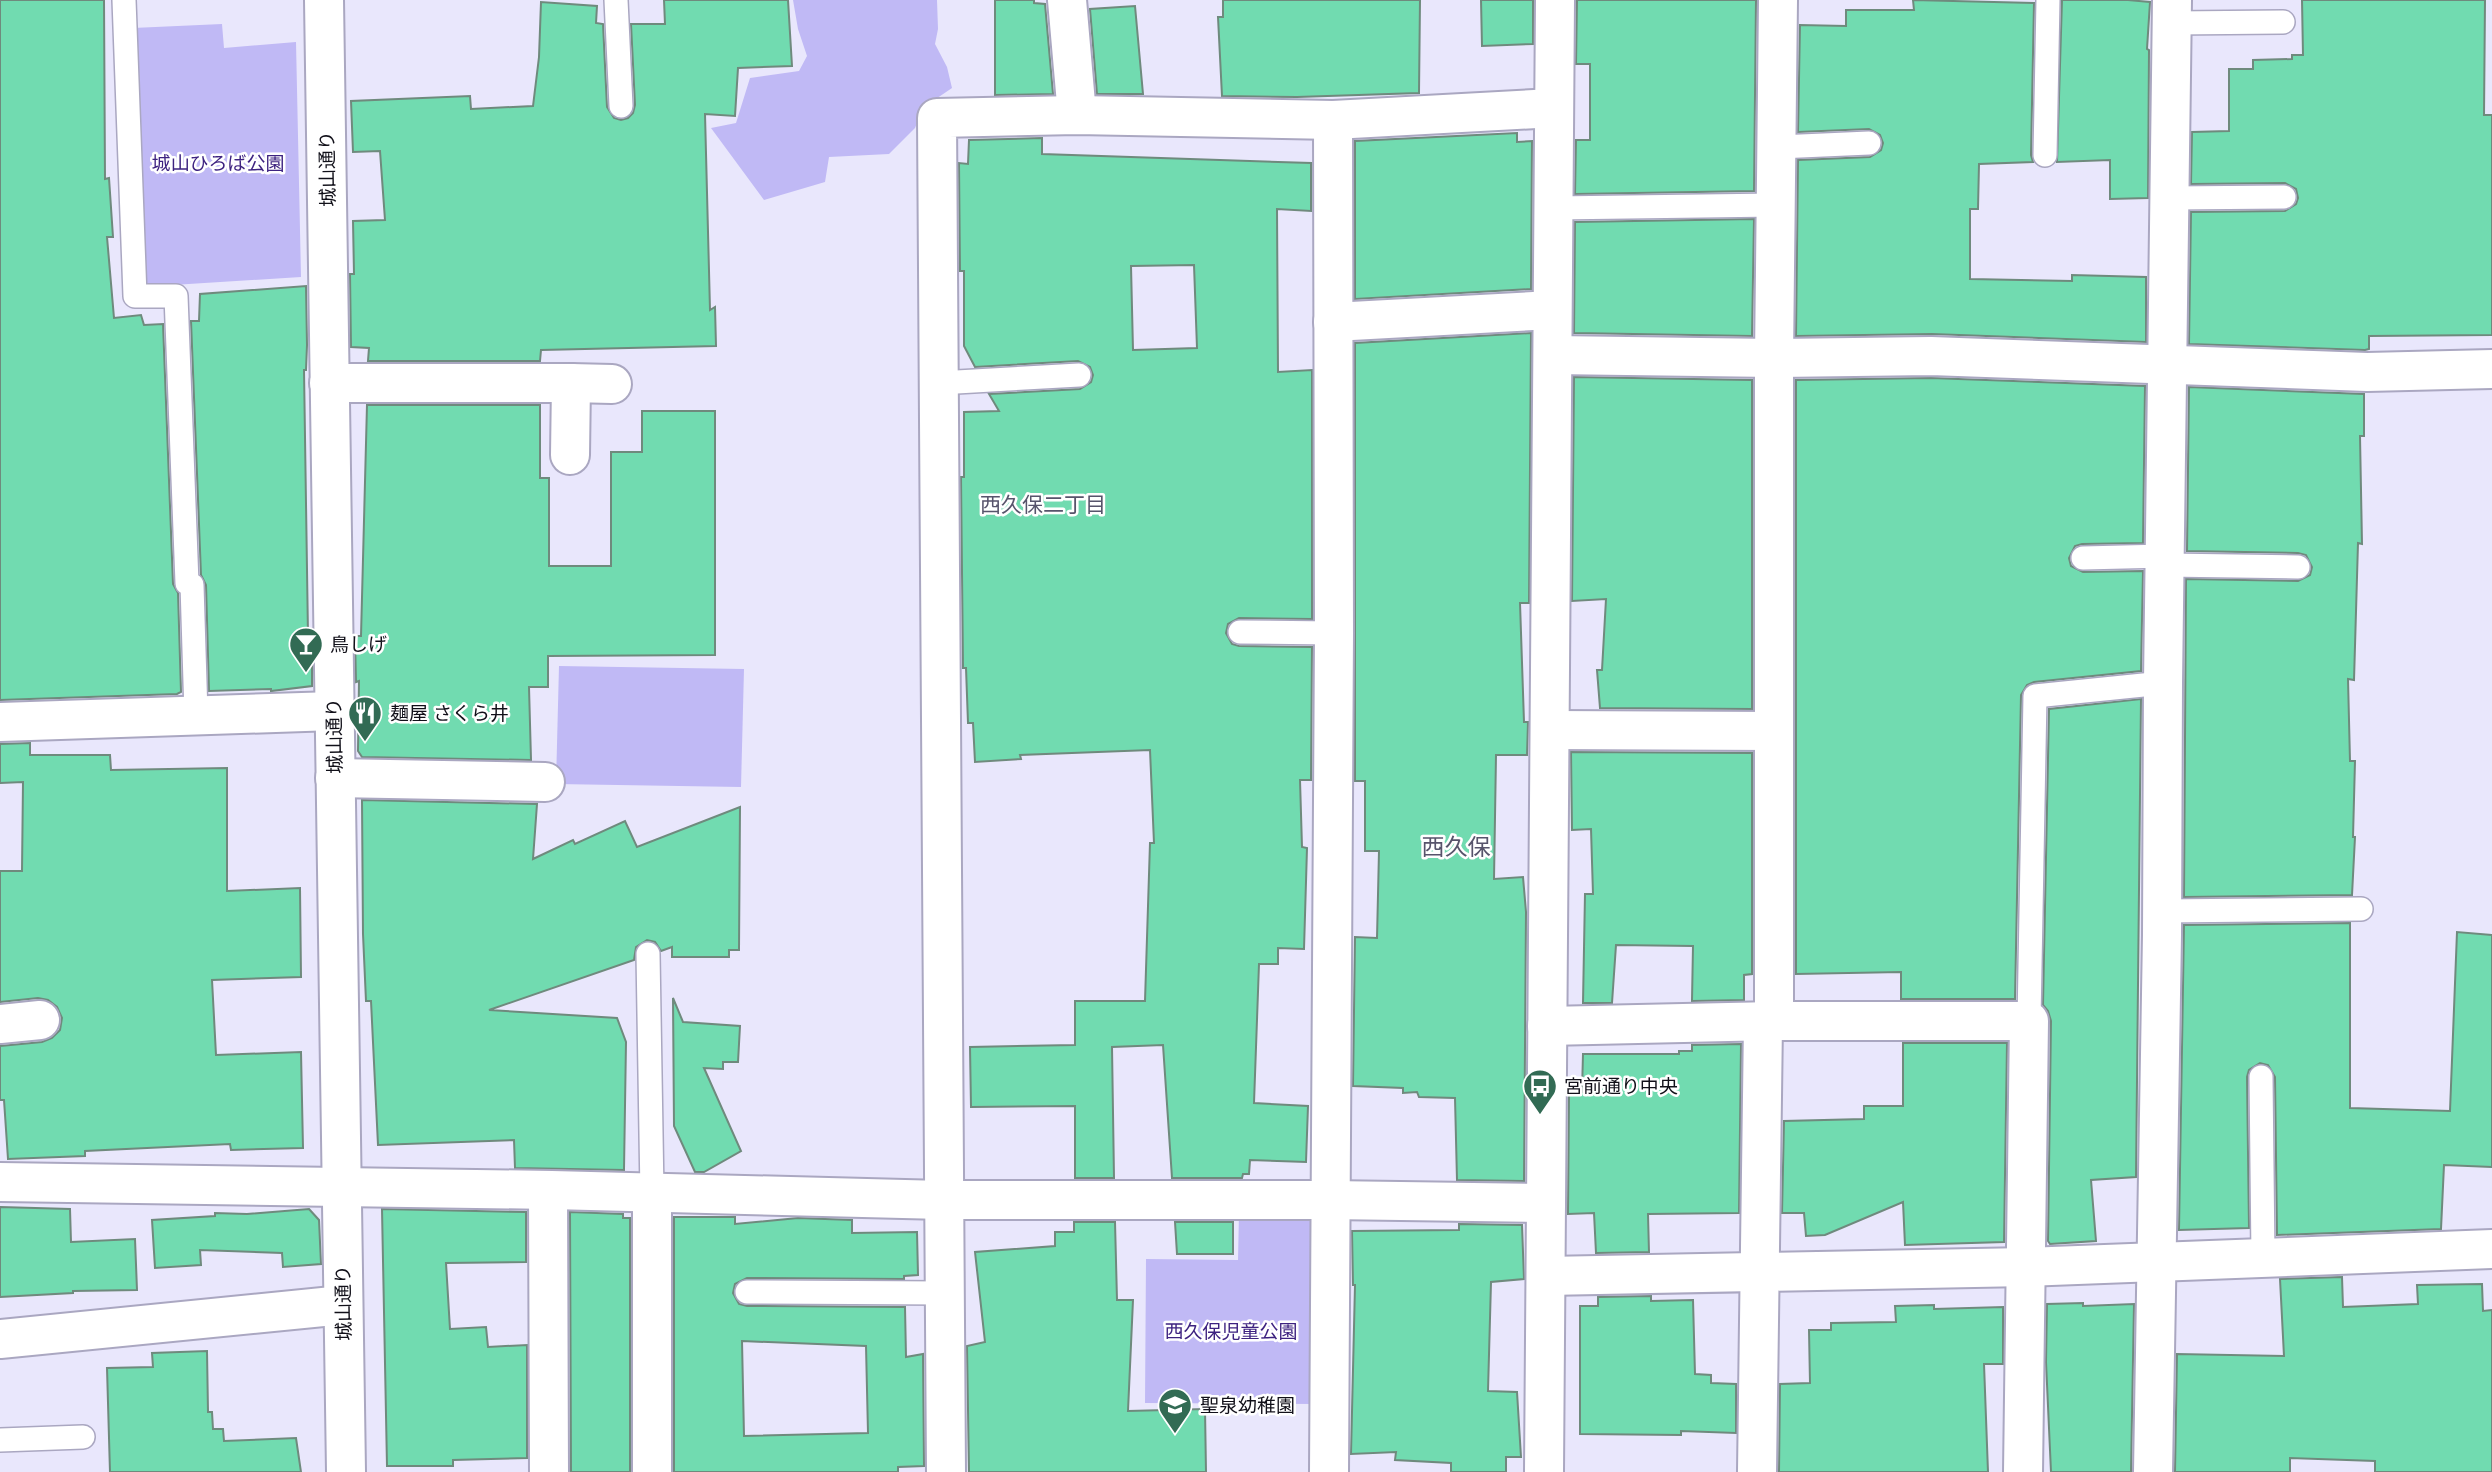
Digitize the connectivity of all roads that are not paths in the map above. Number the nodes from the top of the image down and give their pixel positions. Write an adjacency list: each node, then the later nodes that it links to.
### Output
1 (124, 0): 40 (lane)
2 (324, 0): 28 (street, 城山通り)
3 (616, 0): 10 (lane)
4 (1067, 0): 12 (street)
5 (1555, 0): 11 (street)
6 (1777, 0): 15 (street)
7 (2048, 0): 16 (lane)
8 (2172, 12): 9 (lane); 18 (street)
9 (2283, 22)
10 (621, 106)
11 (1554, 108): 13 (street); 20 (street)
12 (1077, 115): 13 (street); 30 (street)
13 (1333, 120): 22 (street)
14 (1869, 143): 15 (lane)
15 (1776, 147): 19 (street)
16 (2045, 155)
17 (2284, 197): 18 (lane)
18 (2171, 198): 25 (street)
19 (1776, 205): 20 (lane); 24 (street)
20 (1554, 208): 21 (street)
21 (1552, 310): 22 (street); 23 (street)
22 (1333, 322): 37 (street)
23 (1553, 355): 24 (street); 42 (street)
24 (1774, 358): 25 (street); 43 (street)
25 (2168, 363): 26 (street); 34 (street)
26 (2492, 369)
27 (1079, 375): 30 (lane)
28 (329, 383): 29 (street); 39 (street, 城山通り)
29 (572, 383): 31 (street); 32 (street)
30 (939, 383): 59 (street)
31 (612, 384)
32 (570, 455)
33 (2083, 558): 34 (lane)
34 (2166, 560): 35 (lane); 38 (street)
35 (2298, 568)
36 (1240, 632): 37 (lane)
37 (1334, 633): 60 (street)
38 (2163, 683): 47 (street); 50 (lane)
39 (334, 711): 40 (street); 44 (street, 城山通り)
40 (196, 715): 41 (street)
41 (0, 722)
42 (1550, 730): 43 (street); 53 (street)
43 (1774, 731): 51 (street)
44 (335, 778): 45 (street); 56 (street, 城山通り)
45 (545, 782)
46 (2361, 909): 47 (lane)
47 (2162, 911): 64 (street)
48 (648, 954): 58 (lane)
49 (40, 1020): 52 (street)
50 (2029, 1021): 51 (street); 65 (street)
51 (1768, 1022): 53 (street); 66 (street)
52 (0, 1024)
53 (1548, 1026): 61 (street)
54 (2260, 1077): 63 (lane)
55 (0, 1182): 56 (street)
56 (341, 1186): 57 (street); 70 (street, 城山通り)
57 (548, 1190): 58 (street); 75 (street)
58 (652, 1193): 59 (street); 76 (street)
59 (943, 1200): 60 (street); 69 (street)
60 (1329, 1200): 61 (street); 78 (street)
61 (1546, 1203): 67 (street)
62 (2492, 1249): 63 (street)
63 (2263, 1257): 64 (street)
64 (2158, 1261): 65 (street); 82 (street)
65 (2027, 1266): 66 (street); 81 (street)
66 (1759, 1273): 67 (street); 80 (street)
67 (1546, 1276): 79 (street)
68 (747, 1292): 69 (lane)
69 (944, 1293): 77 (street)
70 (343, 1305): 71 (street); 74 (street, 城山通り)
71 (0, 1339)
72 (83, 1437): 73 (lane)
73 (0, 1440)
74 (346, 1472)
75 (550, 1472)
76 (652, 1472)
77 (946, 1472)
78 (1329, 1472)
79 (1544, 1472)
80 (1757, 1472)
81 (2023, 1472)
82 (2153, 1472)

